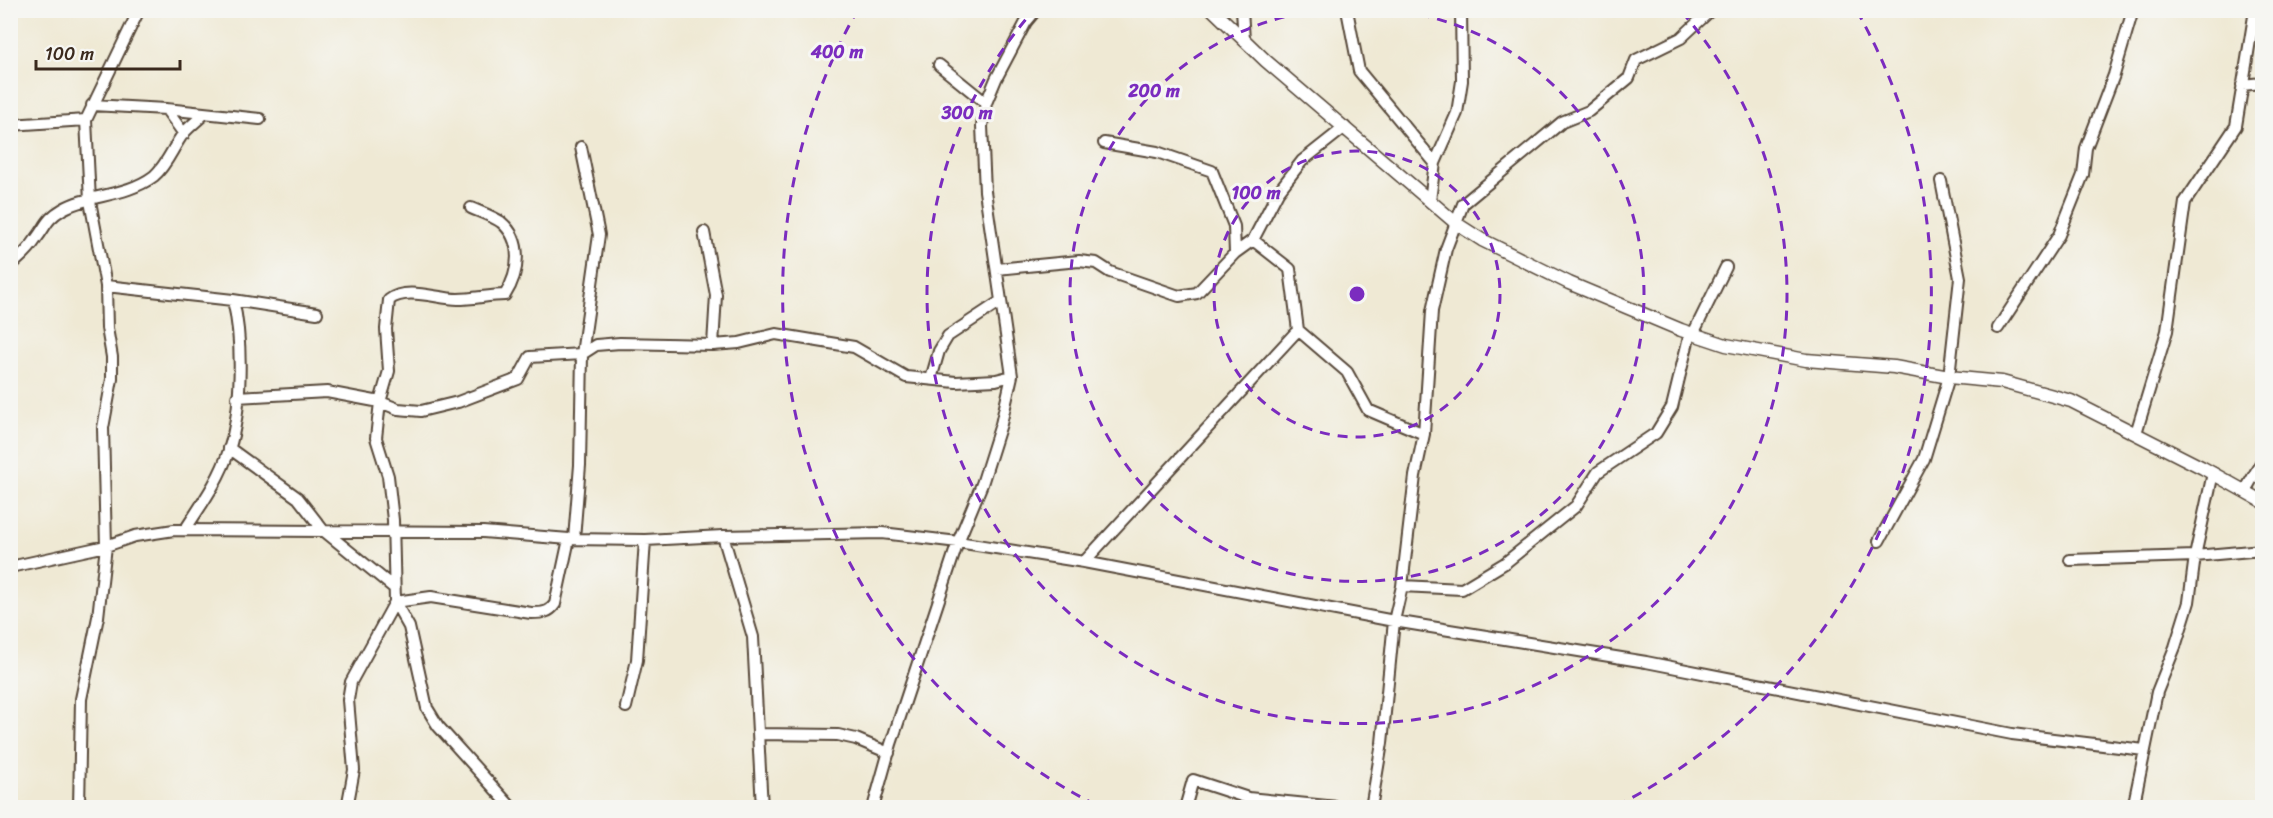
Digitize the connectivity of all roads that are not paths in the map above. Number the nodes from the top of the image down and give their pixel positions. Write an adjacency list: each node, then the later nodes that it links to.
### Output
1 (138, 10): 15 (street)
2 (1036, 10): 14 (street)
3 (1213, 10): 10 (street)
4 (1242, 10): 10 (street)
5 (1347, 10): 25 (street)
6 (1461, 10): 25 (street)
7 (1711, 10): 30 (street)
8 (2133, 10): 41 (street)
9 (2255, 10): 13 (street)
10 (1244, 40): 21 (street)
11 (939, 65): 14 (street)
12 (2262, 83): 13 (street)
13 (2242, 85): 51 (street)
14 (986, 103): 36 (street)
15 (92, 105): 16 (street); 19 (street)
16 (166, 109): 17 (street); 22 (street)
17 (203, 115): 18 (street); 22 (street)
18 (260, 119)
19 (86, 120): 20 (street); 28 (street)
20 (10, 125)
21 (1345, 127): 27 (street); 32 (street)
22 (184, 134): 28 (street)
23 (1104, 143): 33 (street)
24 (581, 147): 45 (street)
25 (1435, 163): 27 (street)
26 (1941, 181): 47 (street)
27 (1430, 200): 30 (street)
28 (90, 201): 34 (street); 37 (street)
29 (471, 208): 50 (street)
30 (1457, 224): 43 (street); 52 (street)
31 (704, 232): 44 (street)
32 (1253, 240): 33 (street); 42 (street)
33 (1235, 253): 36 (street)
34 (10, 266)
35 (1726, 267): 43 (street)
36 (997, 270): 39 (street)
37 (106, 286): 38 (street); 66 (street)
38 (233, 300): 40 (street); 49 (street)
39 (1001, 301): 46 (street); 48 (street)
40 (317, 313)
41 (1998, 328)
42 (1298, 330): 52 (street); 70 (street)
43 (1690, 333): 47 (street); 72 (street)
44 (713, 345): 45 (street); 48 (street)
45 (582, 354): 50 (street); 62 (street)
46 (1012, 376): 48 (street); 65 (street)
47 (1949, 377): 51 (street); 64 (street)
48 (931, 379)
49 (237, 397): 50 (street); 53 (street)
50 (380, 402): 60 (street)
51 (2136, 433): 55 (street)
52 (1424, 434): 72 (street)
53 (229, 448): 58 (street); 59 (street)
54 (2262, 460): 56 (street)
55 (2213, 473): 56 (street); 68 (street)
56 (2245, 491): 57 (street)
57 (2262, 501)
58 (185, 530): 59 (street); 66 (street)
59 (323, 530): 60 (street); 73 (street)
60 (392, 532): 62 (street); 73 (street)
61 (723, 536): 63 (street); 65 (street); 77 (street)
62 (572, 539): 63 (street); 74 (street)
63 (645, 540): 76 (street)
64 (1879, 541)
65 (958, 542): 70 (street); 79 (street)
66 (106, 546): 71 (street); 80 (street)
67 (2262, 550): 68 (street)
68 (2195, 556): 69 (street); 78 (street)
69 (2070, 560)
70 (1084, 562): 75 (street)
71 (10, 567)
72 (1402, 586): 75 (street)
73 (393, 587): 74 (street)
74 (394, 602): 81 (street); 82 (street)
75 (1394, 621): 78 (street); 87 (street)
76 (626, 706)
77 (759, 734): 79 (street); 83 (street)
78 (2144, 750): 88 (street)
79 (889, 753): 84 (street)
80 (79, 807)
81 (347, 807)
82 (512, 807)
83 (762, 807)
84 (873, 807)
85 (1185, 807): 86 (street)
86 (1347, 807)
87 (1371, 807)
88 (2133, 807)

